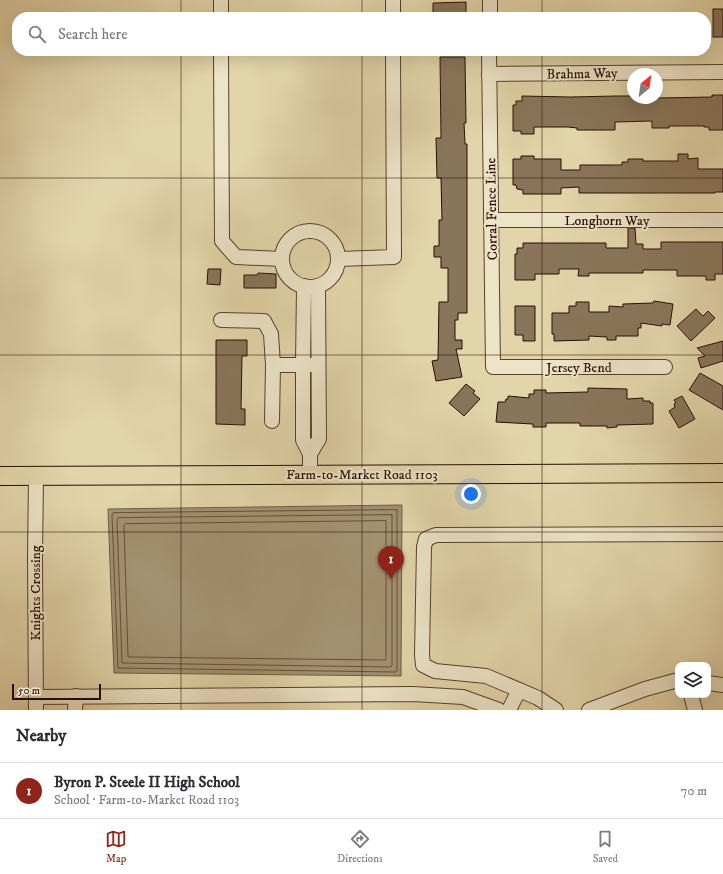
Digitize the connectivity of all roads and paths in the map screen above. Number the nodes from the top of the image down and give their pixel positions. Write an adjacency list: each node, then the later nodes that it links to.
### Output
1 (221, 0): 4 (street)
2 (393, 0): 5 (street)
3 (490, 0): 6 (street)
4 (221, 12)
5 (393, 12)
6 (490, 12)
7 (221, 56): 14 (street)
8 (393, 56): 15 (street)
9 (489, 56): 11 (street, Corral Fence Line)
10 (723, 72): 11 (street, Brahma Way)
11 (489, 74): 12 (street, Corral Fence Line)
12 (492, 220): 13 (street, Longhorn Way); 21 (street, Corral Fence Line)
13 (723, 220)
14 (282, 259): 15 (street); 16 (street)
15 (338, 259): 16 (street)
16 (311, 286): 19 (street); 20 (street)
17 (221, 320): 18 (street)
18 (273, 365): 19 (street); 23 (street)
19 (303, 365): 20 (street); 24 (street)
20 (317, 366): 24 (street)
21 (493, 367): 22 (street, Jersey Bend)
22 (665, 367)
23 (272, 421)
24 (310, 454): 26 (street)
25 (723, 473): 26 (main road, Farm-to-Market Road 1103)
26 (310, 475): 28 (main road, Farm-to-Market Road 1103)
27 (0, 476): 28 (main road, Farm-to-Market Road 1103)
28 (36, 476): 36 (street, Knights Crossing)
29 (723, 534): 33 (street)
30 (675, 681): 40 (street)
31 (711, 683): 32 (street)
32 (723, 685)
33 (519, 690): 38 (street); 39 (street)
34 (692, 698): 41 (street)
35 (76, 703): 36 (street); 37 (street)
36 (36, 704)
37 (499, 710)
38 (509, 710)
39 (556, 710)
40 (589, 710)
41 (695, 710)

